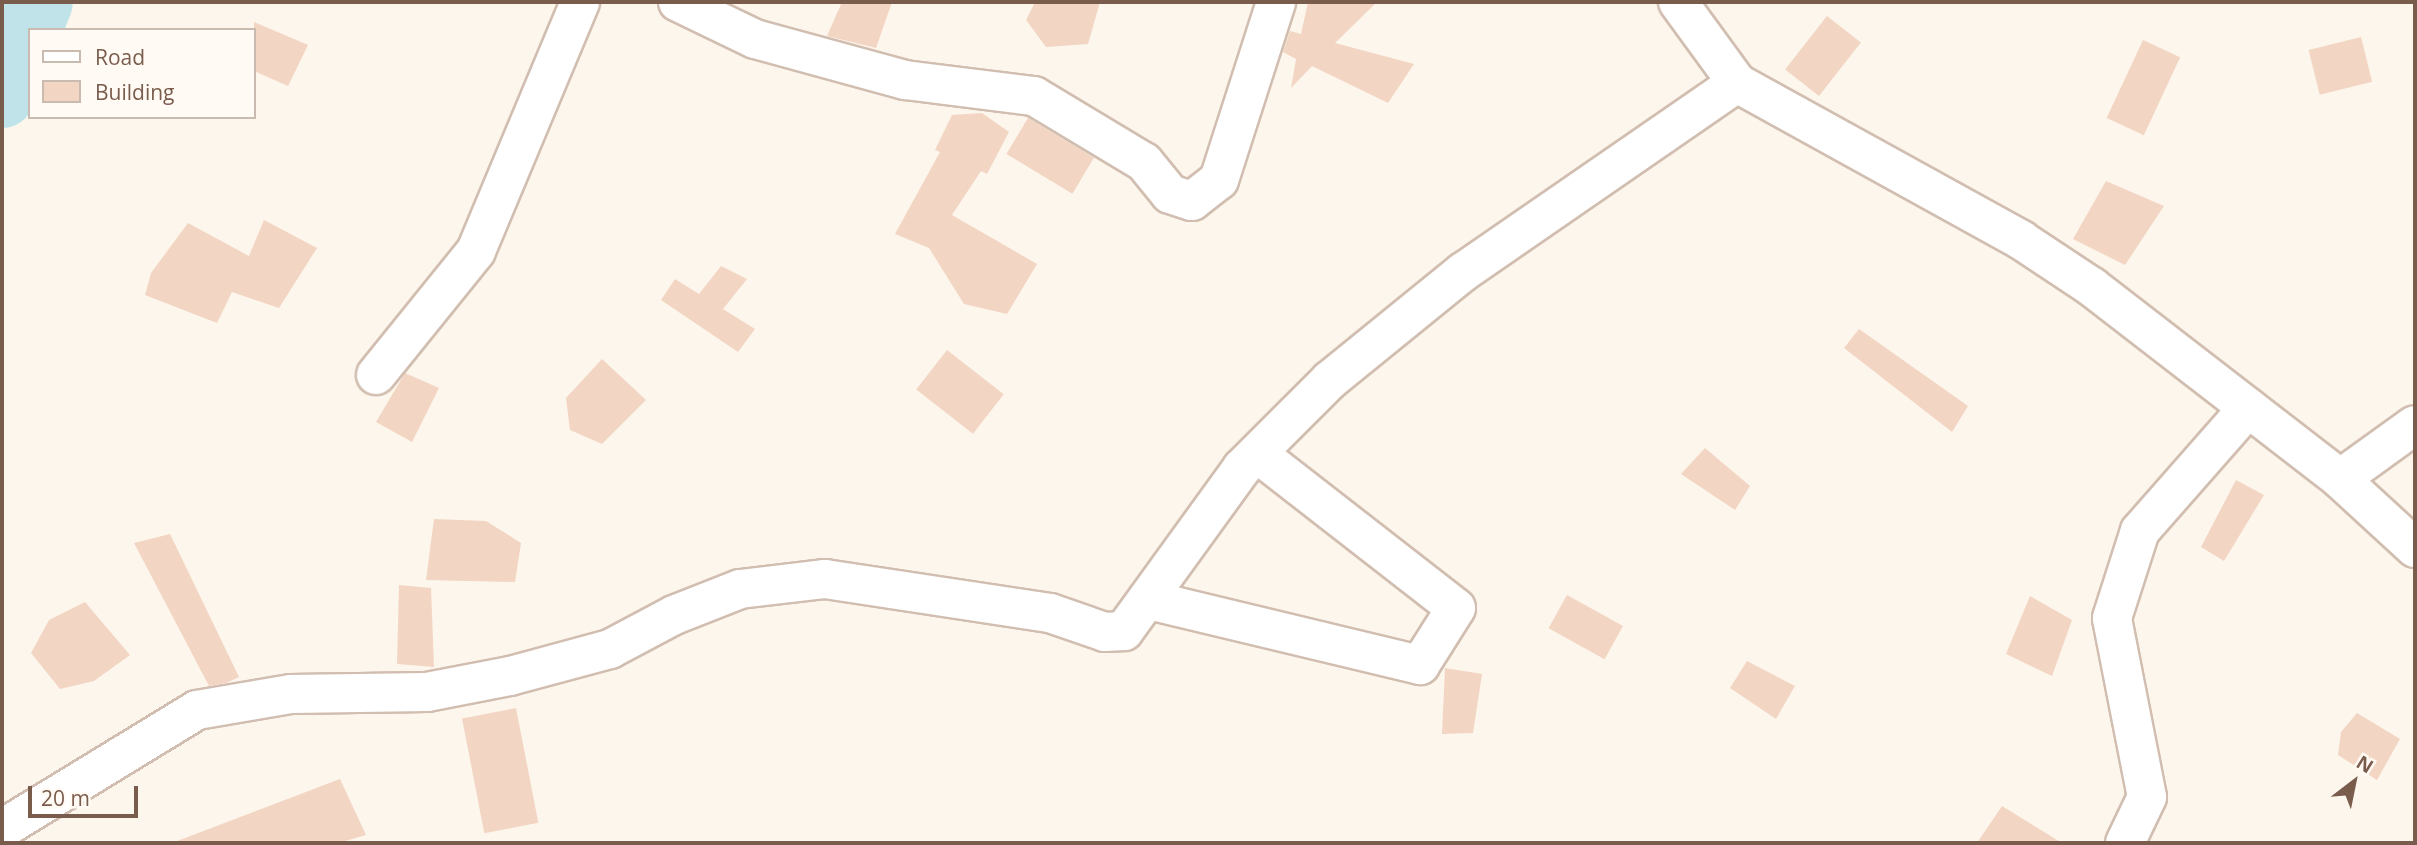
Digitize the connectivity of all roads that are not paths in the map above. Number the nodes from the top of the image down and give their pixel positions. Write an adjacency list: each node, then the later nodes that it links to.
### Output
1 (580, 2): 6 (street)
2 (678, 2): 3 (street)
3 (1276, 2)
4 (1678, 2): 5 (street)
5 (1737, 83): 7 (street); 9 (street)
6 (376, 375)
7 (2248, 408): 10 (street); 14 (street)
8 (2415, 425): 10 (street)
9 (1257, 453): 12 (street); 12 (street)
10 (2340, 479): 11 (street)
11 (2415, 548)
12 (1149, 600): 13 (street)
13 (2, 829)
14 (2125, 843)

